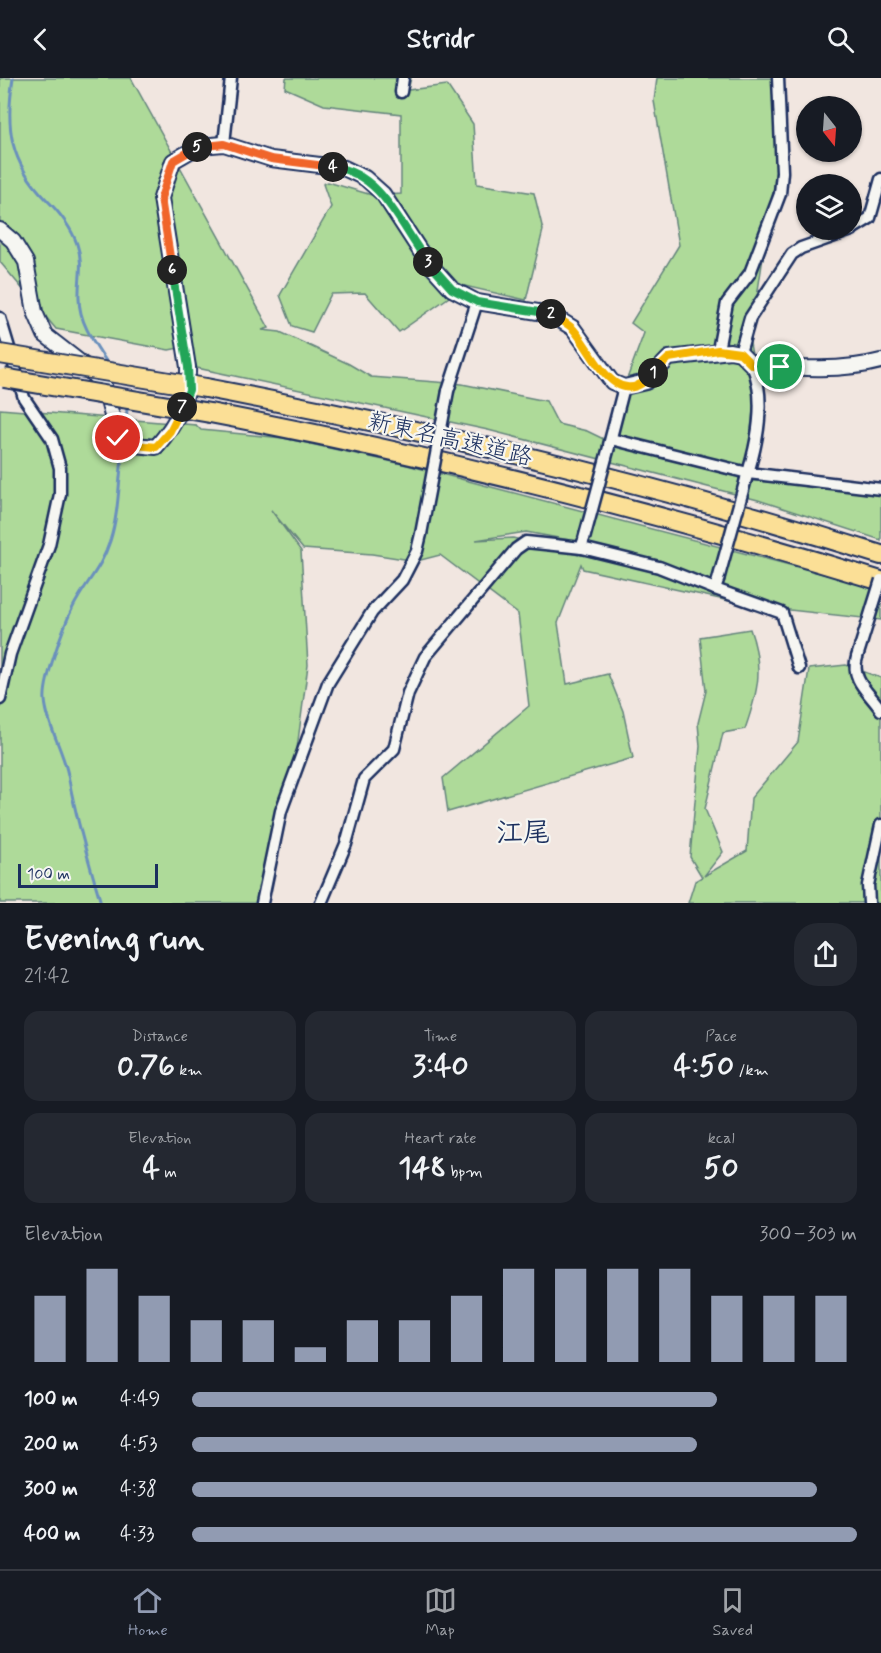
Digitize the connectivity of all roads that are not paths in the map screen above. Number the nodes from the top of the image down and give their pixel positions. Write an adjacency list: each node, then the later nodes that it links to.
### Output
1 (231, 78): 5 (street)
2 (403, 78): 4 (street)
3 (778, 78): 12 (street)
4 (401, 92)
5 (224, 144): 8 (street); 10 (street)
6 (881, 180): 7 (street)
7 (862, 223)
8 (0, 230)
9 (826, 240): 13 (street)
10 (477, 302): 18 (street); 30 (street, bridge)
11 (0, 318): 27 (street)
12 (718, 350): 13 (street); 18 (street)
13 (740, 353): 16 (street)
14 (0, 354): 23 (highway, 新東名高速道路, bridge)
15 (881, 361): 16 (street)
16 (752, 365): 20 (street)
17 (2, 378): 24 (highway, 新東名高速道路, bridge)
18 (624, 387): 19 (street)
19 (610, 443): 20 (street); 22 (street, bridge)
20 (747, 476): 21 (street); 25 (street, bridge)
21 (881, 489)
22 (583, 544): 25 (street); 31 (street)
23 (881, 555)
24 (881, 580): 28 (street, bridge)
25 (717, 584): 26 (street)
26 (799, 668)
27 (0, 699)
28 (881, 710)
29 (881, 825): 32 (street)
30 (262, 903)
31 (321, 903)
32 (869, 903)

